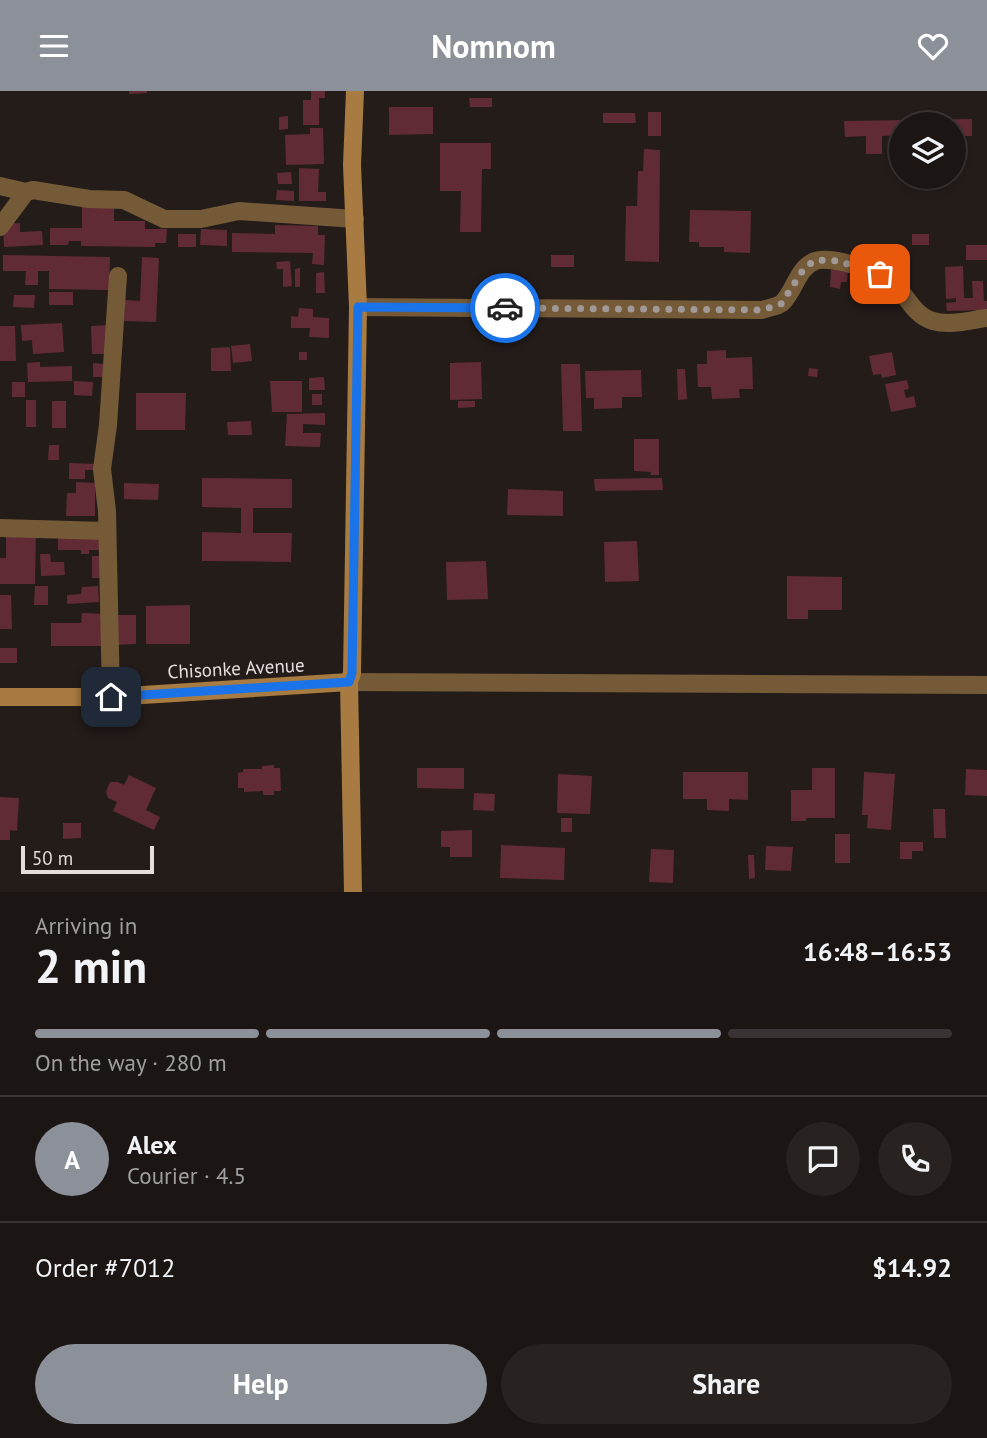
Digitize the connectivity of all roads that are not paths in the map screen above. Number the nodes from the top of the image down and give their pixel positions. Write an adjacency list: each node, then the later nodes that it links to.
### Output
1 (355, 91): 4 (main road)
2 (0, 186): 3 (street)
3 (26, 193): 4 (street); 5 (street)
4 (355, 219): 7 (main road)
5 (0, 227)
6 (118, 276): 10 (street)
7 (358, 307): 8 (street); 11 (main road)
8 (987, 318)
9 (0, 528): 10 (street)
10 (107, 531): 14 (street)
11 (349, 682): 12 (street); 14 (main road, Chisonke Avenue); 15 (main road)
12 (987, 685)
13 (0, 697): 14 (main road, Chisonke Avenue)
14 (111, 697)
15 (353, 892)

